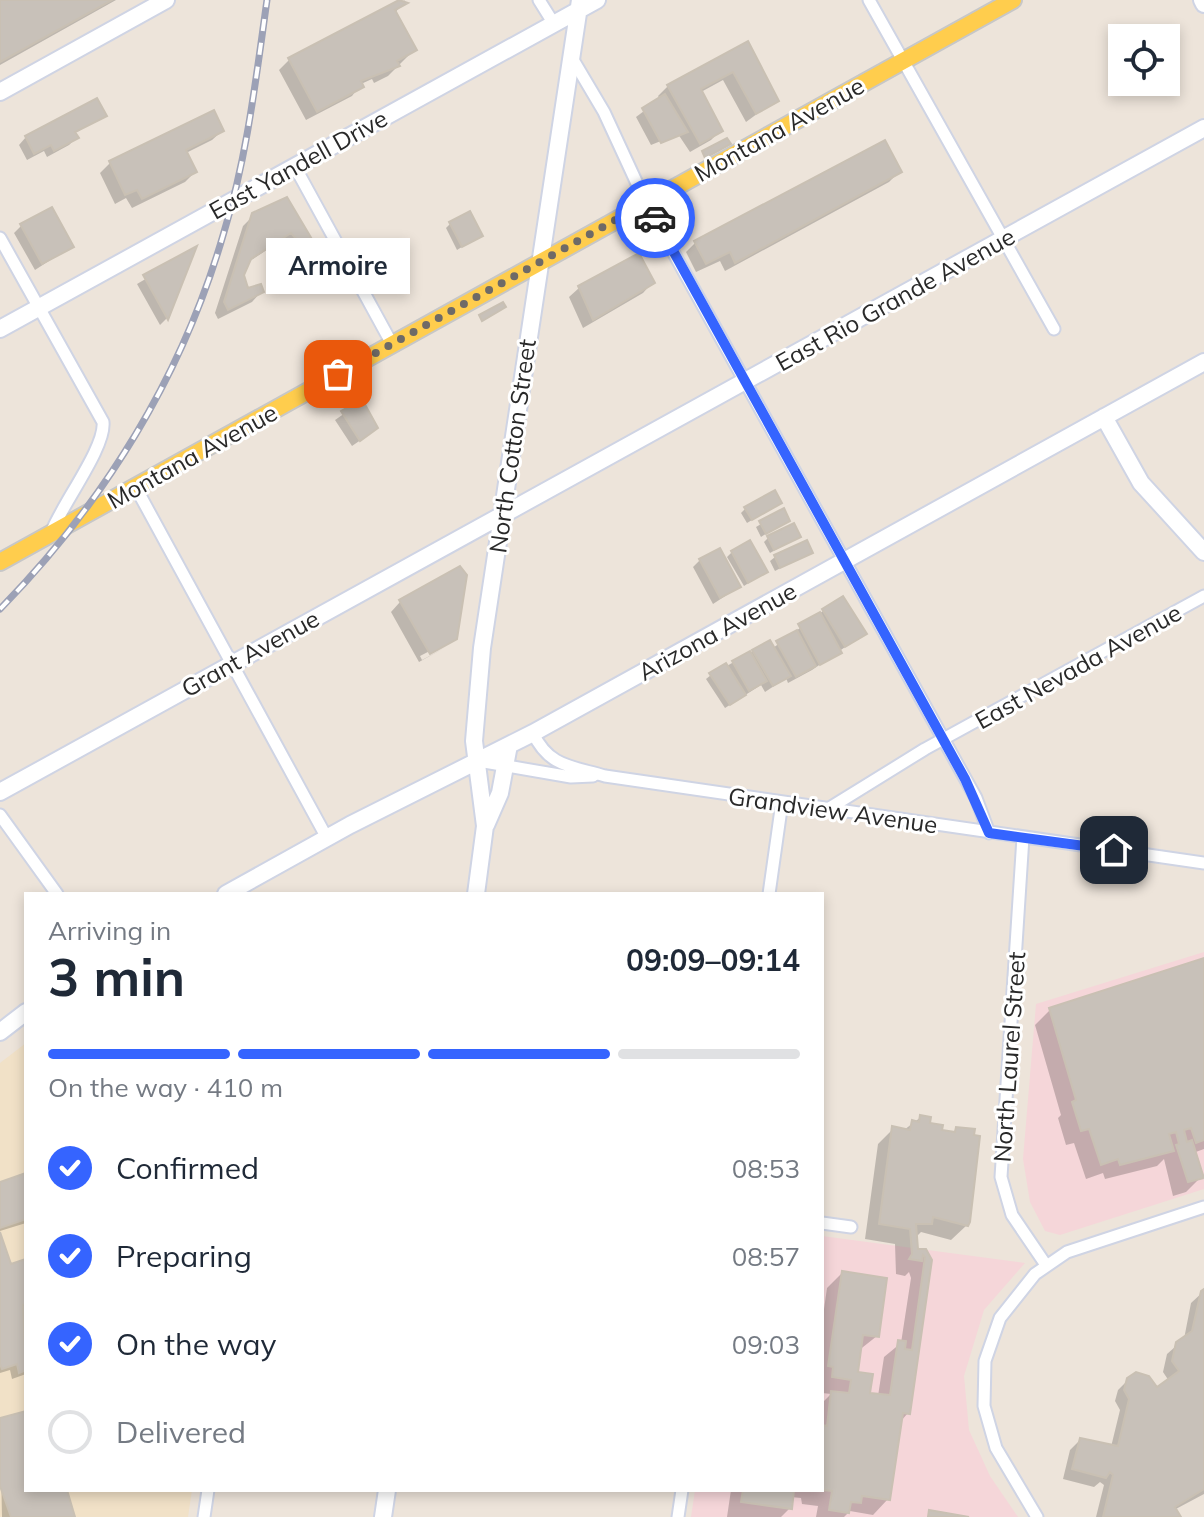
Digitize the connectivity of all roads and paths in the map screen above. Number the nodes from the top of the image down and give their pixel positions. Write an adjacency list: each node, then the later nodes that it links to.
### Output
1 (166, 0): 10 (main road)
2 (539, 0): 7 (street)
3 (597, 0): 6 (main road, East Yandell Drive)
4 (869, 0): 9 (street)
5 (1013, 0): 9 (main road, Montana Avenue)
6 (579, 5): 7 (main road, East Yandell Drive); 8 (main road, North Cotton Street)
7 (554, 24): 8 (main road); 12 (main road, East Yandell Drive)
8 (572, 58): 13 (street); 16 (main road, North Cotton Street)
9 (903, 61): 13 (main road, Montana Avenue); 15 (street)
10 (0, 92)
11 (1204, 128): 15 (main road, East Rio Grande Avenue)
12 (294, 165): 17 (main road, East Yandell Drive); 20 (street)
13 (646, 203): 16 (main road, Montana Avenue); 22 (street)
14 (0, 238): 17 (street)
15 (1003, 238): 19 (street); 22 (main road, East Rio Grande Avenue)
16 (539, 262): 20 (main road, Montana Avenue); 25 (main road, North Cotton Street)
17 (39, 308): 18 (main road, East Yandell Drive); 26 (street)
18 (0, 329)
19 (1054, 329)
20 (392, 344): 24 (main road, Montana Avenue)
21 (1204, 362): 23 (main road, Arizona Avenue)
22 (745, 382): 25 (main road, East Rio Grande Avenue); 28 (street)
23 (1104, 417): 27 (main road); 28 (main road, Arizona Avenue)
24 (136, 488): 26 (main road, Montana Avenue); 31 (street)
25 (502, 516): 31 (main road, Grant Avenue); 35 (main road, North Cotton Street)
26 (51, 534): 29 (main road, Montana Avenue)
27 (1204, 552)
28 (845, 560): 32 (main road, Arizona Avenue); 33 (street)
29 (0, 562)
30 (1204, 596): 33 (street, East Nevada Avenue)
31 (232, 663): 38 (main road, Grant Avenue); 45 (street)
32 (533, 733): 34 (main road, Arizona Avenue); 37 (street, Grandview Avenue)
33 (944, 740): 40 (street, East Nevada Avenue); 43 (street)
34 (509, 745): 35 (main road, Arizona Avenue); 36 (main road)
35 (478, 761): 36 (street, Grandview Avenue); 42 (main road, North Cotton Street); 45 (main road, Arizona Avenue)
36 (504, 767): 37 (street, Grandview Avenue); 42 (main road)
37 (605, 776): 39 (street, Grandview Avenue)
38 (0, 792)
39 (782, 802): 40 (street, Grandview Avenue); 50 (street)
40 (828, 809): 43 (street, Grandview Avenue)
41 (0, 815): 47 (street)
42 (485, 826): 49 (main road, North Cotton Street)
43 (989, 833): 44 (street, Grandview Avenue)
44 (1023, 837): 46 (street, Grandview Avenue); 56 (street, North Laurel Street)
45 (327, 838): 48 (main road, Arizona Avenue)
46 (1204, 863)
47 (56, 892)
48 (230, 892)
49 (476, 892)
50 (769, 892)
51 (24, 1014): 52 (main road)
52 (0, 1032)
53 (1204, 1207): 56 (street)
54 (824, 1223): 55 (street)
55 (851, 1227)
56 (1046, 1265): 63 (street)
57 (208, 1492): 60 (street)
58 (387, 1492): 61 (main road)
59 (682, 1492): 62 (street)
60 (204, 1517)
61 (383, 1517)
62 (678, 1517)
63 (1037, 1517)

